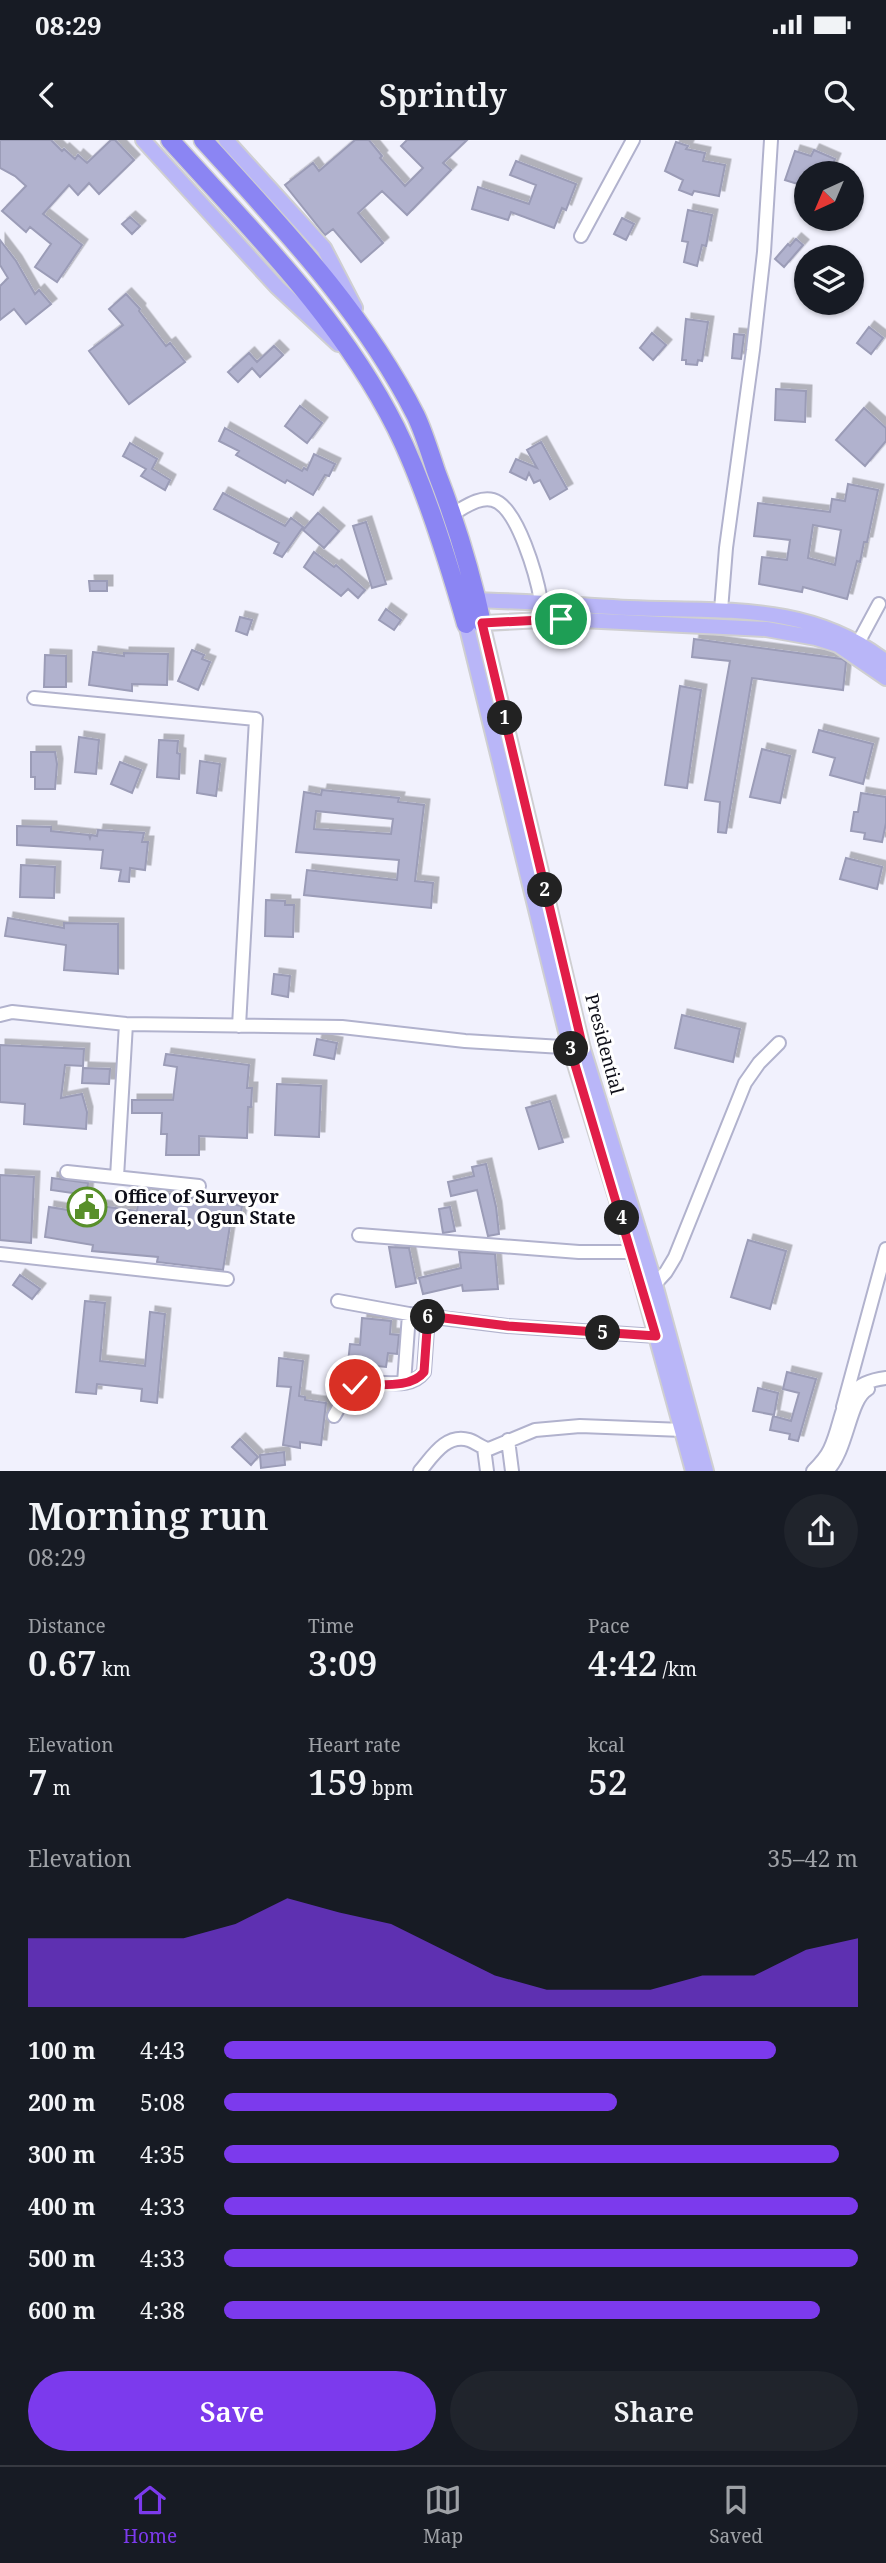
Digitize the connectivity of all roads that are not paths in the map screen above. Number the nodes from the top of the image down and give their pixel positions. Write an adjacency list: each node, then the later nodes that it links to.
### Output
1 (143, 140): 9 (main road)
2 (170, 140): 9 (highway)
3 (203, 140): 8 (highway)
4 (226, 140): 8 (main road)
5 (633, 140): 7 (street)
6 (771, 140): 14 (street)
7 (581, 236)
8 (377, 349): 10 (highway)
9 (358, 363): 11 (highway)
10 (452, 514): 11 (highway); 12 (street)
11 (468, 600): 12 (main road); 15 (highway)
12 (541, 601): 14 (main road)
13 (879, 604): 16 (street)
14 (720, 610): 16 (main road)
15 (474, 623): 18 (main road); 24 (main road)
16 (858, 643): 17 (main road)
17 (886, 662)
18 (886, 678)
19 (34, 698): 22 (street)
20 (0, 1015): 21 (street)
21 (127, 1024): 22 (street); 26 (street)
22 (239, 1026): 24 (street)
23 (779, 1043): 33 (street)
24 (577, 1048): 30 (main road); 33 (main road, Presidential)
25 (67, 1172): 26 (street)
26 (117, 1177): 27 (street)
27 (199, 1186)
28 (359, 1235): 30 (street)
29 (886, 1249): 41 (street)
30 (633, 1252): 37 (main road)
31 (0, 1254): 32 (street)
32 (227, 1279)
33 (655, 1284): 46 (main road, Presidential)
34 (338, 1301): 35 (street)
35 (409, 1314): 36 (street); 39 (street)
36 (428, 1316): 37 (street); 39 (street)
37 (656, 1336): 43 (main road)
38 (886, 1378): 41 (street)
39 (404, 1383): 42 (street)
40 (886, 1384): 51 (street)
41 (843, 1407): 50 (street)
42 (334, 1416)
43 (682, 1430): 44 (street); 46 (main road)
44 (508, 1440): 45 (street); 49 (street)
45 (484, 1448): 47 (street); 48 (street)
46 (703, 1470)
47 (420, 1471)
48 (487, 1471)
49 (512, 1471)
50 (813, 1471)
51 (827, 1471)

